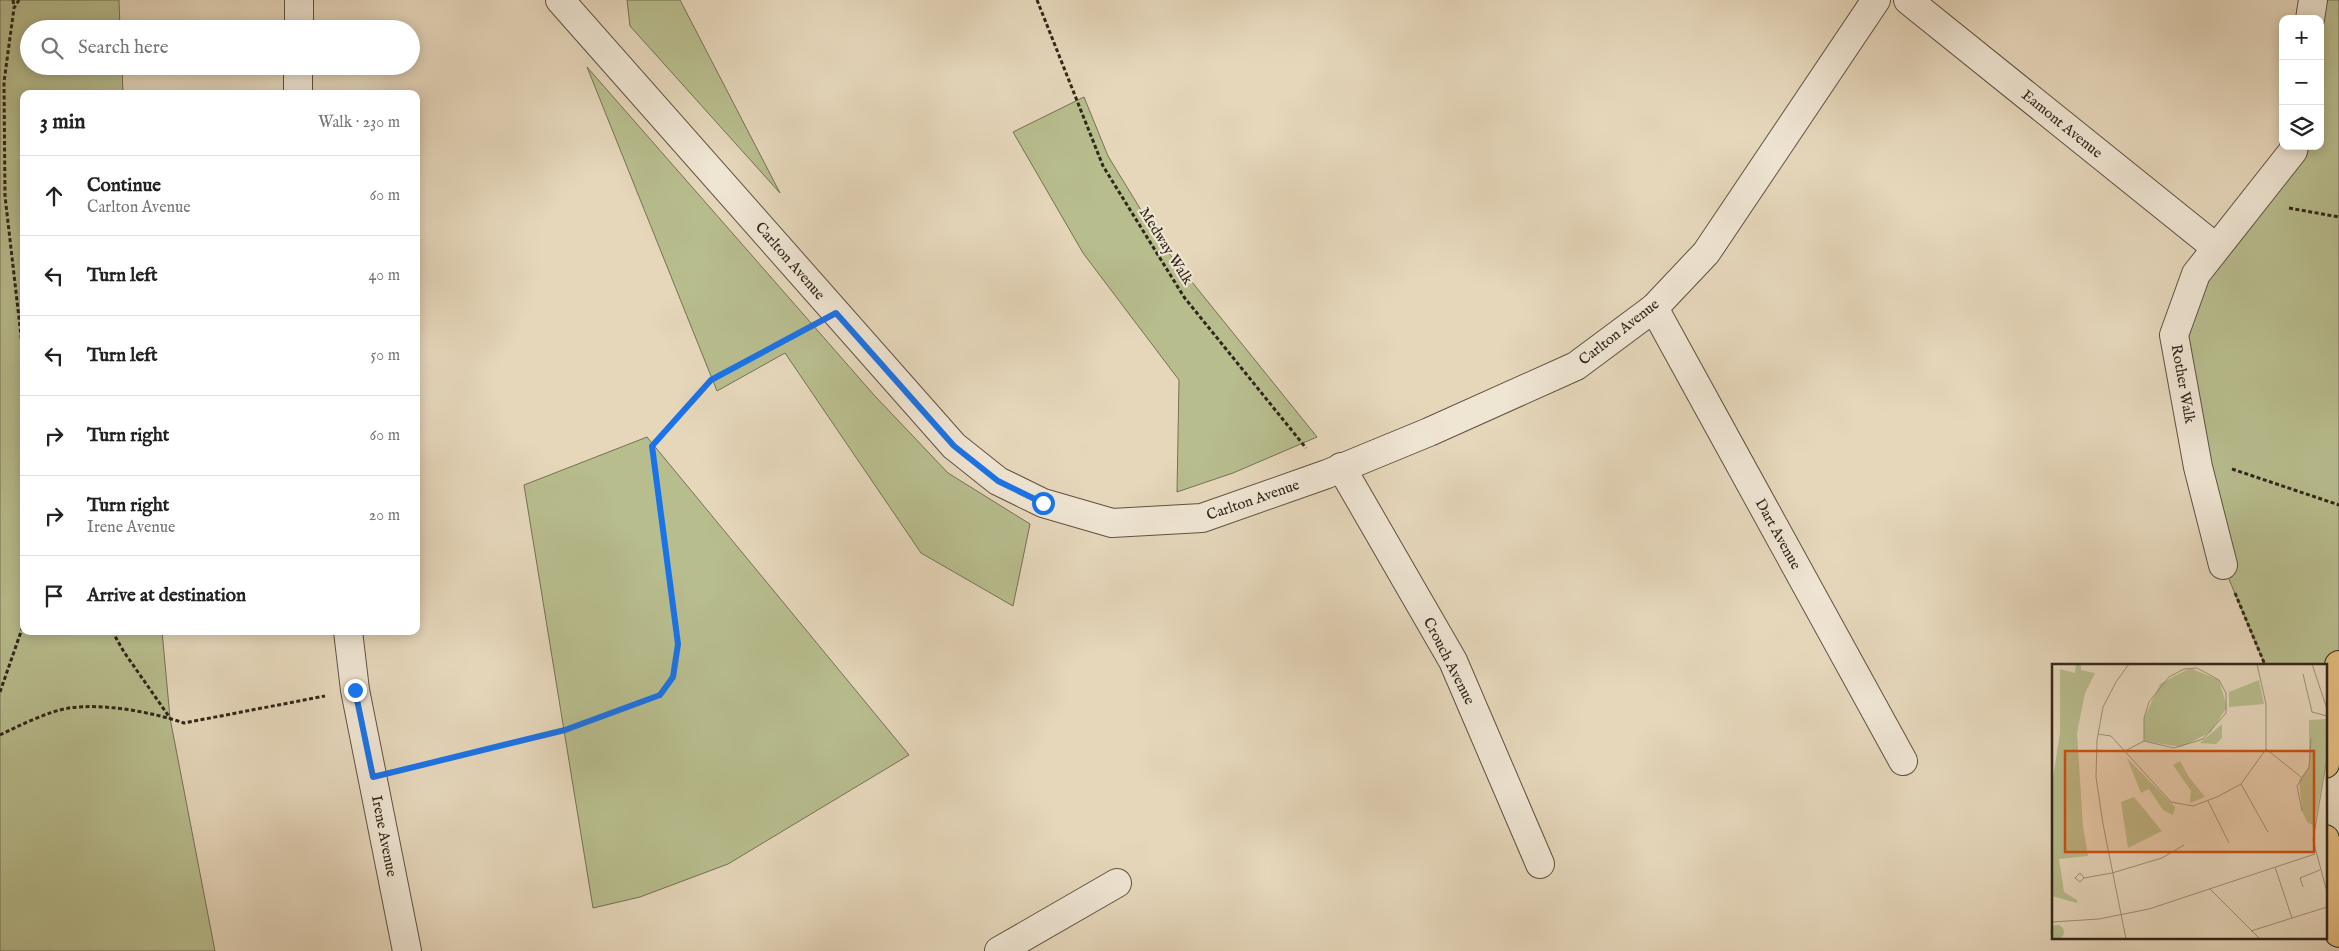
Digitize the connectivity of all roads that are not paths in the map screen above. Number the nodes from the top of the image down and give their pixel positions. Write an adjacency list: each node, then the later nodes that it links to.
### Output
1 (299, 0): 7 (street)
2 (1876, 0): 12 (street, Carlton Avenue)
3 (1908, 0): 11 (street, Eamont Avenue)
4 (2312, 0): 6 (street)
5 (566, 2): 13 (street, Carlton Avenue)
6 (2310, 15)
7 (298, 20)
8 (298, 75): 9 (street)
9 (298, 90)
10 (2293, 150): 11 (street, Rother Walk)
11 (2215, 248): 14 (street, Rother Walk)
12 (1654, 308): 13 (street, Carlton Avenue); 18 (street, Dart Avenue)
13 (1334, 470): 20 (street, Crouch Avenue)
14 (2223, 565)
15 (348, 635): 23 (street, Irene Avenue)
16 (2339, 665): 17 (main road)
17 (2326, 757)
18 (1903, 761)
19 (2326, 846): 22 (main road)
20 (1540, 864)
21 (1117, 883): 24 (street)
22 (2339, 933)
23 (407, 951)
24 (999, 951)

